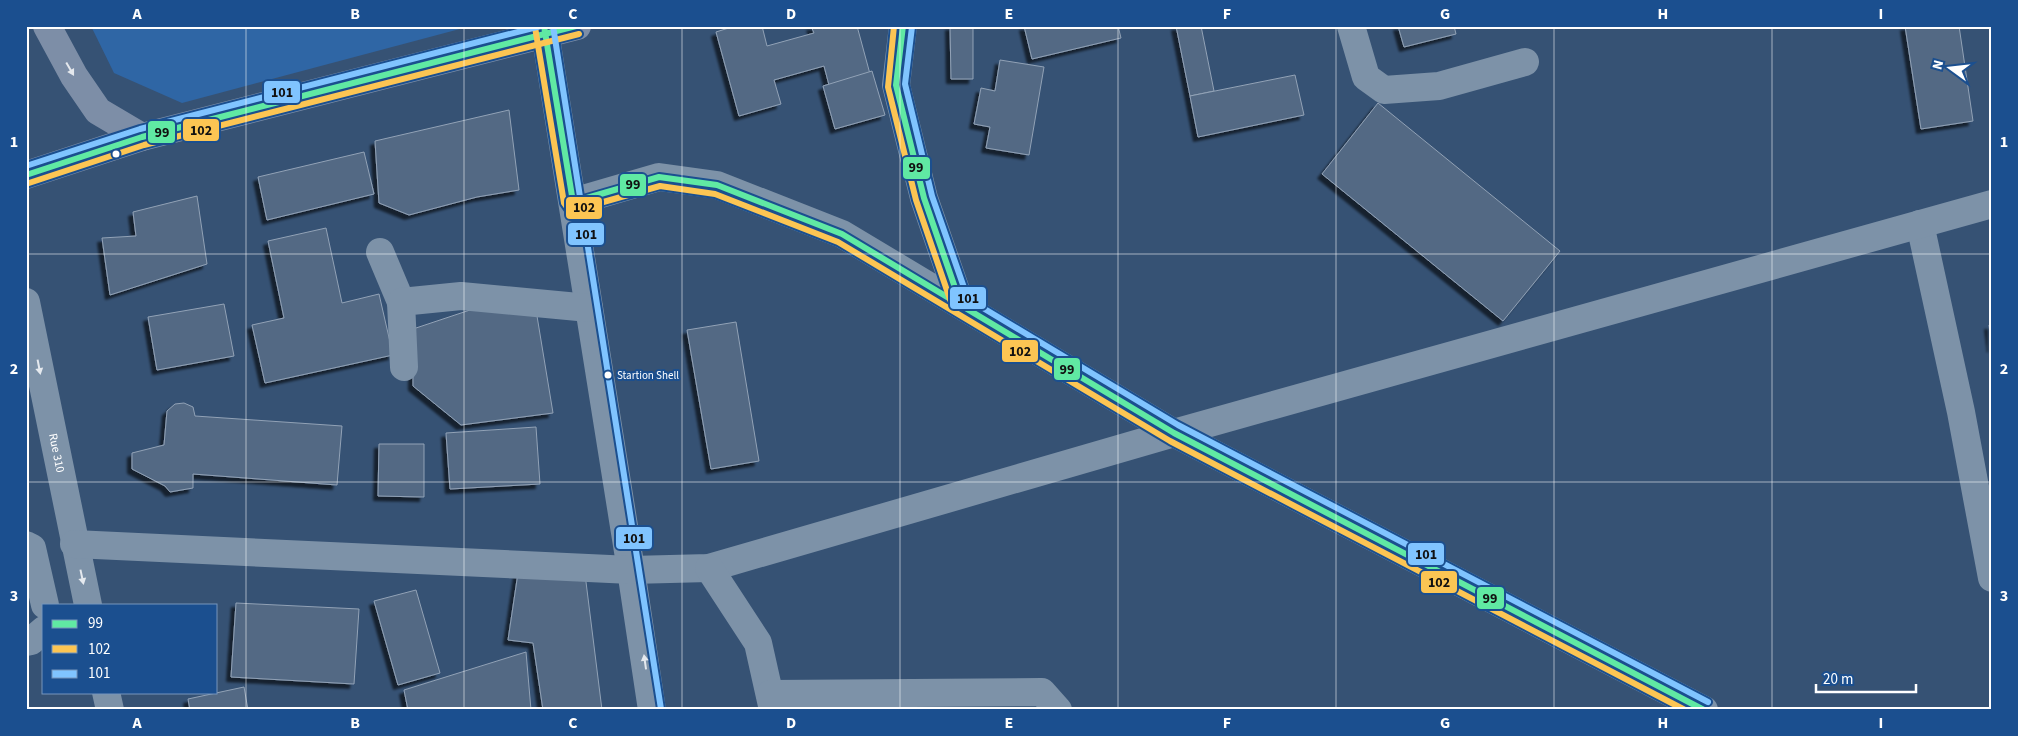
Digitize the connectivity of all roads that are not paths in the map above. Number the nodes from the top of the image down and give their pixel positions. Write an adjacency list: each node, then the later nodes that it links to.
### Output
1 (47, 26): 7 (main road, one-way to 7)
2 (576, 26): 5 (main road)
3 (904, 26): 15 (street)
4 (1351, 26): 6 (street)
5 (544, 29): 7 (main road); 9 (street)
6 (1525, 62)
7 (142, 138): 8 (main road)
8 (26, 175)
9 (573, 202): 15 (street); 16 (street)
10 (1992, 204): 11 (street)
11 (1920, 224): 18 (street); 23 (street)
12 (380, 252): 14 (street)
13 (26, 302): 19 (street, Rue 310, one-way to 19)
14 (401, 302): 16 (street); 17 (street)
15 (961, 305): 18 (street)
16 (589, 308): 22 (street)
17 (404, 367)
18 (1174, 433): 21 (street); 33 (street)
19 (74, 544): 22 (street); 25 (street, Rue 310, one-way to 25)
20 (26, 545): 24 (street)
21 (709, 568): 22 (street); 29 (street)
22 (631, 570): 31 (street, one-way to 22)
23 (1992, 578)
24 (45, 604)
25 (88, 604)
26 (42, 632): 27 (street)
27 (26, 642)
28 (106, 694): 30 (street)
29 (771, 702): 32 (street)
30 (110, 710)
31 (652, 710)
32 (1058, 710)
33 (1704, 710)

